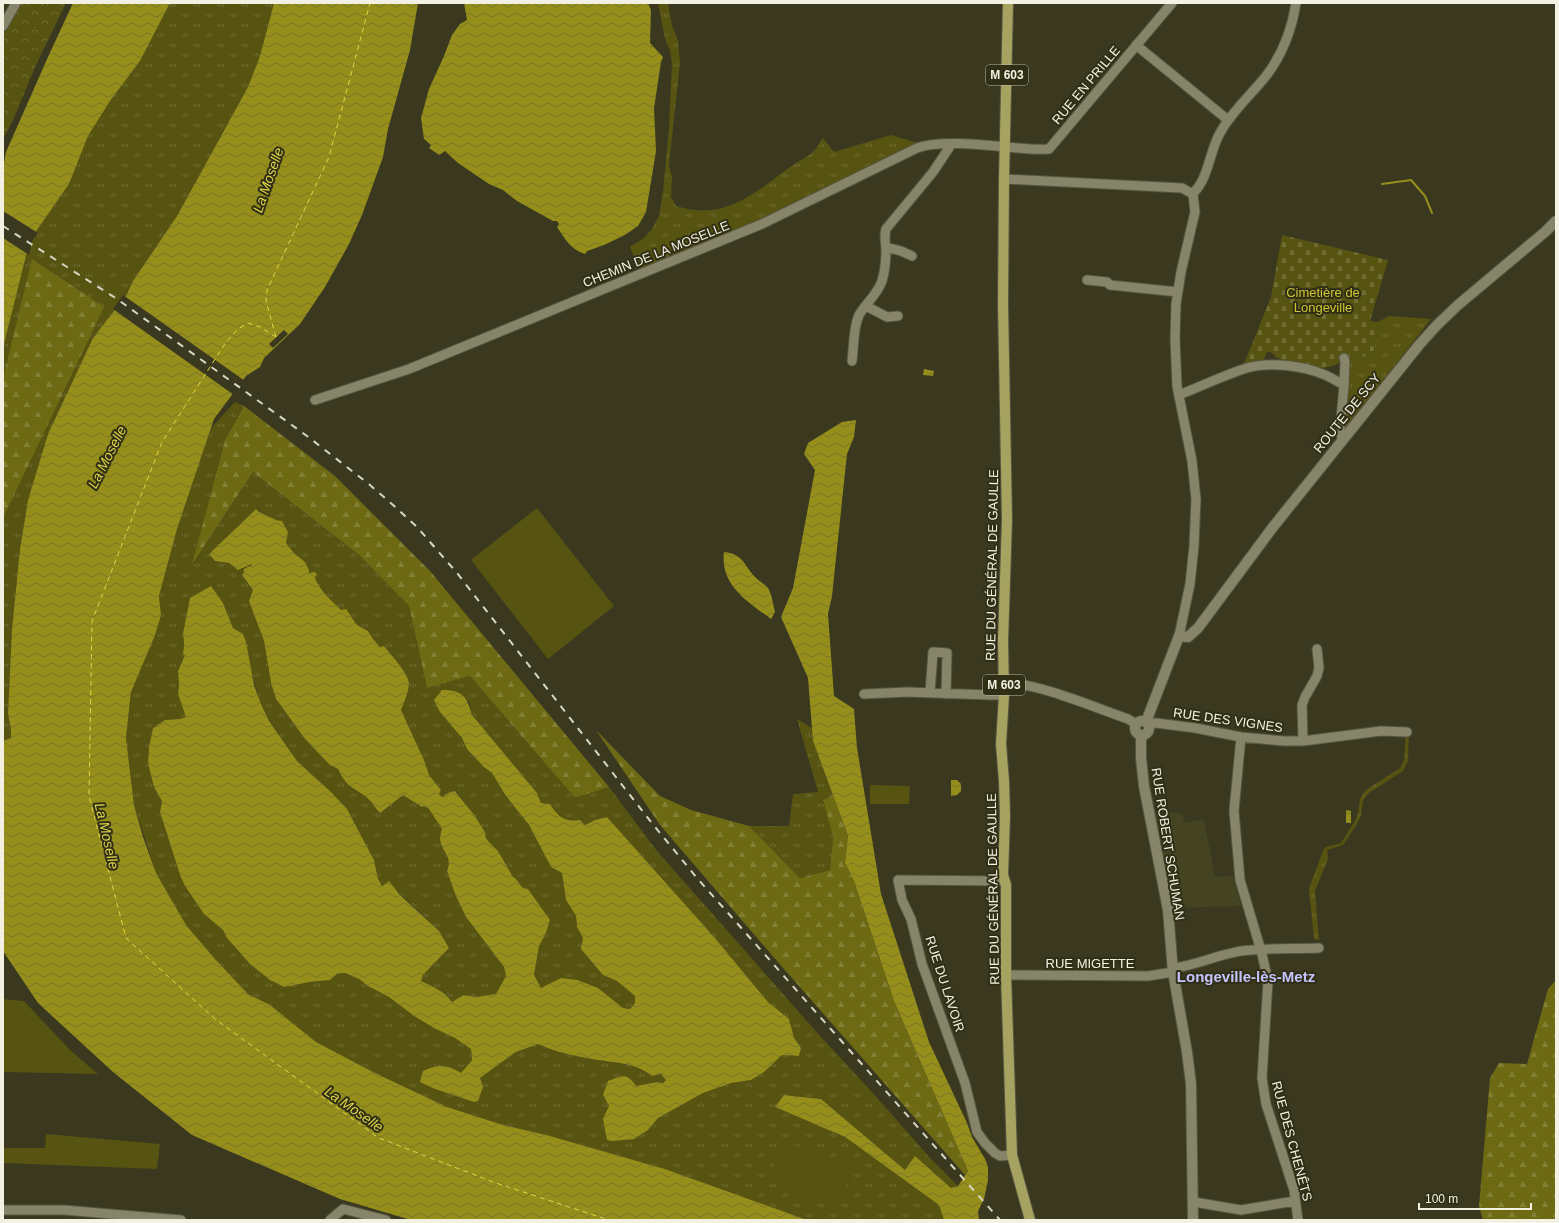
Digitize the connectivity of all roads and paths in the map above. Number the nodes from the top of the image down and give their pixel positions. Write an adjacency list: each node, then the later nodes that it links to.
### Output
1 (16, 3): 5 (street)
2 (1008, 3): 9 (main road, M 603)
3 (1172, 3): 6 (street, RUE EN PRILLE)
4 (1296, 3): 7 (street)
5 (3, 26)
6 (1136, 45): 7 (street); 9 (street, RUE EN PRILLE)
7 (1228, 120): 11 (street)
8 (950, 144): 9 (street, CHEMIN DE LA MOSELLE); 13 (street); 23 (street, CHEMIN DE LA MOSELLE)
9 (1005, 147): 10 (main road, RUE DU GÉNÉRAL DE GAULLE / M 603)
10 (1004, 179): 11 (street); 27 (main road, RUE DU GÉNÉRAL DE GAULLE / M 603)
11 (1193, 194): 16 (street)
12 (1556, 221): 24 (street, ROUTE DE SCY)
13 (886, 247): 14 (street); 17 (street)
14 (912, 256)
15 (1087, 280): 16 (street)
16 (1178, 292): 22 (street)
17 (866, 306): 18 (street); 20 (street)
18 (898, 316)
19 (1344, 358): 21 (street)
20 (852, 361)
21 (1344, 385): 22 (street); 24 (street)
22 (1179, 395): 25 (street)
23 (315, 400)
24 (1344, 438): 25 (street, ROUTE DE SCY)
25 (1179, 636): 32 (street)
26 (1317, 650): 35 (street, RUE DES VIGNES)
27 (1004, 682): 31 (main road, RUE DU GÉNÉRAL DE GAULLE / M 603); 32 (street)
28 (930, 693): 29 (street); 30 (street); 30 (street)
29 (864, 694)
30 (946, 694): 31 (street)
31 (1004, 695): 36 (main road, RUE DU GÉNÉRAL DE GAULLE / M 603)
32 (1143, 723): 34 (street, RUE DES VIGNES); 39 (street, RUE ROBERT SCHUMAN)
33 (1407, 732): 35 (street, RUE DES VIGNES)
34 (1240, 737): 35 (street, RUE DES VIGNES); 38 (street, RUE DES CHENÊTS)
35 (1304, 741)
36 (1005, 881): 40 (main road, RUE DU GÉNÉRAL DE GAULLE / M 603); 41 (street, RUE DU LAVOIR)
37 (1320, 948): 38 (street, RUE MIGETTE)
38 (1260, 950): 39 (street, RUE MIGETTE); 42 (street, RUE DES CHENÊTS)
39 (1173, 970): 40 (street, RUE MIGETTE); 43 (street, RUE ROBERT SCHUMAN)
40 (1006, 975): 41 (main road, RUE DU GÉNÉRAL DE GAULLE / M 603)
41 (1012, 1155): 48 (main road, RUE DU GÉNÉRAL DE GAULLE / M 603)
42 (1295, 1201): 43 (street); 50 (street, RUE DES CHENÊTS)
43 (1194, 1202): 49 (street, RUE ROBERT SCHUMAN)
44 (3, 1210): 45 (street)
45 (181, 1220)
46 (330, 1220): 47 (street)
47 (386, 1220)
48 (1030, 1220)
49 (1194, 1220)
50 (1298, 1220)

